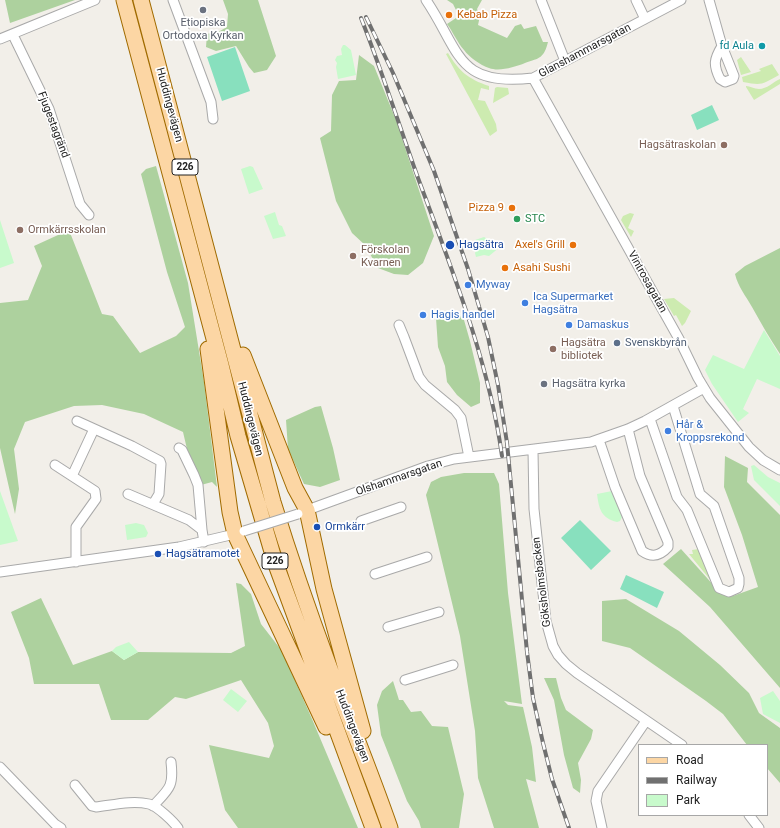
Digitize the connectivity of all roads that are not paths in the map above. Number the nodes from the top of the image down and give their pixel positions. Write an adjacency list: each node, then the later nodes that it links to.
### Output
1 (95, 0): 11 (street)
2 (173, 0): 16 (street)
3 (426, 0): 15 (street, Glanshammarsgatan)
4 (541, 0): 14 (street)
5 (636, 0): 10 (street)
6 (681, 0): 10 (street, Glanshammarsgatan)
7 (709, 0): 13 (street)
8 (142, 2): 20 (main road, Huddingevägen / 226)
9 (125, 5): 18 (main road, Huddingevägen / 226)
10 (645, 19): 14 (street, Glanshammarsgatan)
11 (13, 35): 12 (street); 17 (street, Fjugestagränd)
12 (0, 39)
13 (722, 46)
14 (565, 61): 15 (street, Glanshammarsgatan)
15 (533, 78): 21 (street, Vintrosagatan)
16 (212, 119)
17 (89, 215)
18 (206, 310): 40 (main road); 57 (main road, Huddingevägen / 226)
19 (398, 326): 30 (street)
20 (228, 328): 37 (main road); 54 (main road, Huddingevägen / 226)
21 (704, 388): 22 (street, Olshammarsgatan); 32 (street, Vintrosagatan)
22 (673, 406): 23 (street, Olshammarsgatan); 23 (street)
23 (650, 419): 26 (street, Olshammarsgatan)
24 (77, 421): 25 (street)
25 (94, 429): 33 (street); 35 (street)
26 (628, 429): 27 (street, Olshammarsgatan); 27 (street)
27 (599, 440): 29 (street, Olshammarsgatan)
28 (179, 448): 39 (street)
29 (533, 450): 30 (street, Olshammarsgatan); 50 (street, Göksholmsbacken)
30 (469, 457): 37 (street, Olshammarsgatan)
31 (55, 465): 33 (street)
32 (780, 470)
33 (72, 476): 43 (street)
34 (128, 494): 35 (street)
35 (153, 504): 39 (street)
36 (401, 507): 38 (street)
37 (302, 512): 40 (street, Olshammarsgatan, bridge); 54 (main road)
38 (361, 521)
39 (202, 530): 41 (street)
40 (239, 533): 41 (street, Olshammarsgatan); 57 (main road)
41 (204, 542): 43 (street, Olshammarsgatan)
42 (427, 557): 45 (street)
43 (76, 562): 44 (street, Olshammarsgatan)
44 (0, 572)
45 (375, 574)
46 (439, 612): 47 (street)
47 (388, 628)
48 (453, 665): 49 (street)
49 (405, 680)
50 (646, 721): 51 (street, Göksholmsbacken); 63 (street)
51 (680, 744)
52 (171, 762): 56 (street)
53 (0, 767): 59 (street)
54 (373, 779): 62 (main road, Huddingevägen / 226)
55 (75, 785): 56 (street)
56 (153, 806): 60 (street)
57 (365, 806): 61 (main road, Huddingevägen / 226)
58 (750, 816): 64 (street)
59 (62, 828)
60 (178, 828)
61 (373, 828)
62 (390, 828)
63 (602, 828)
64 (759, 828)

